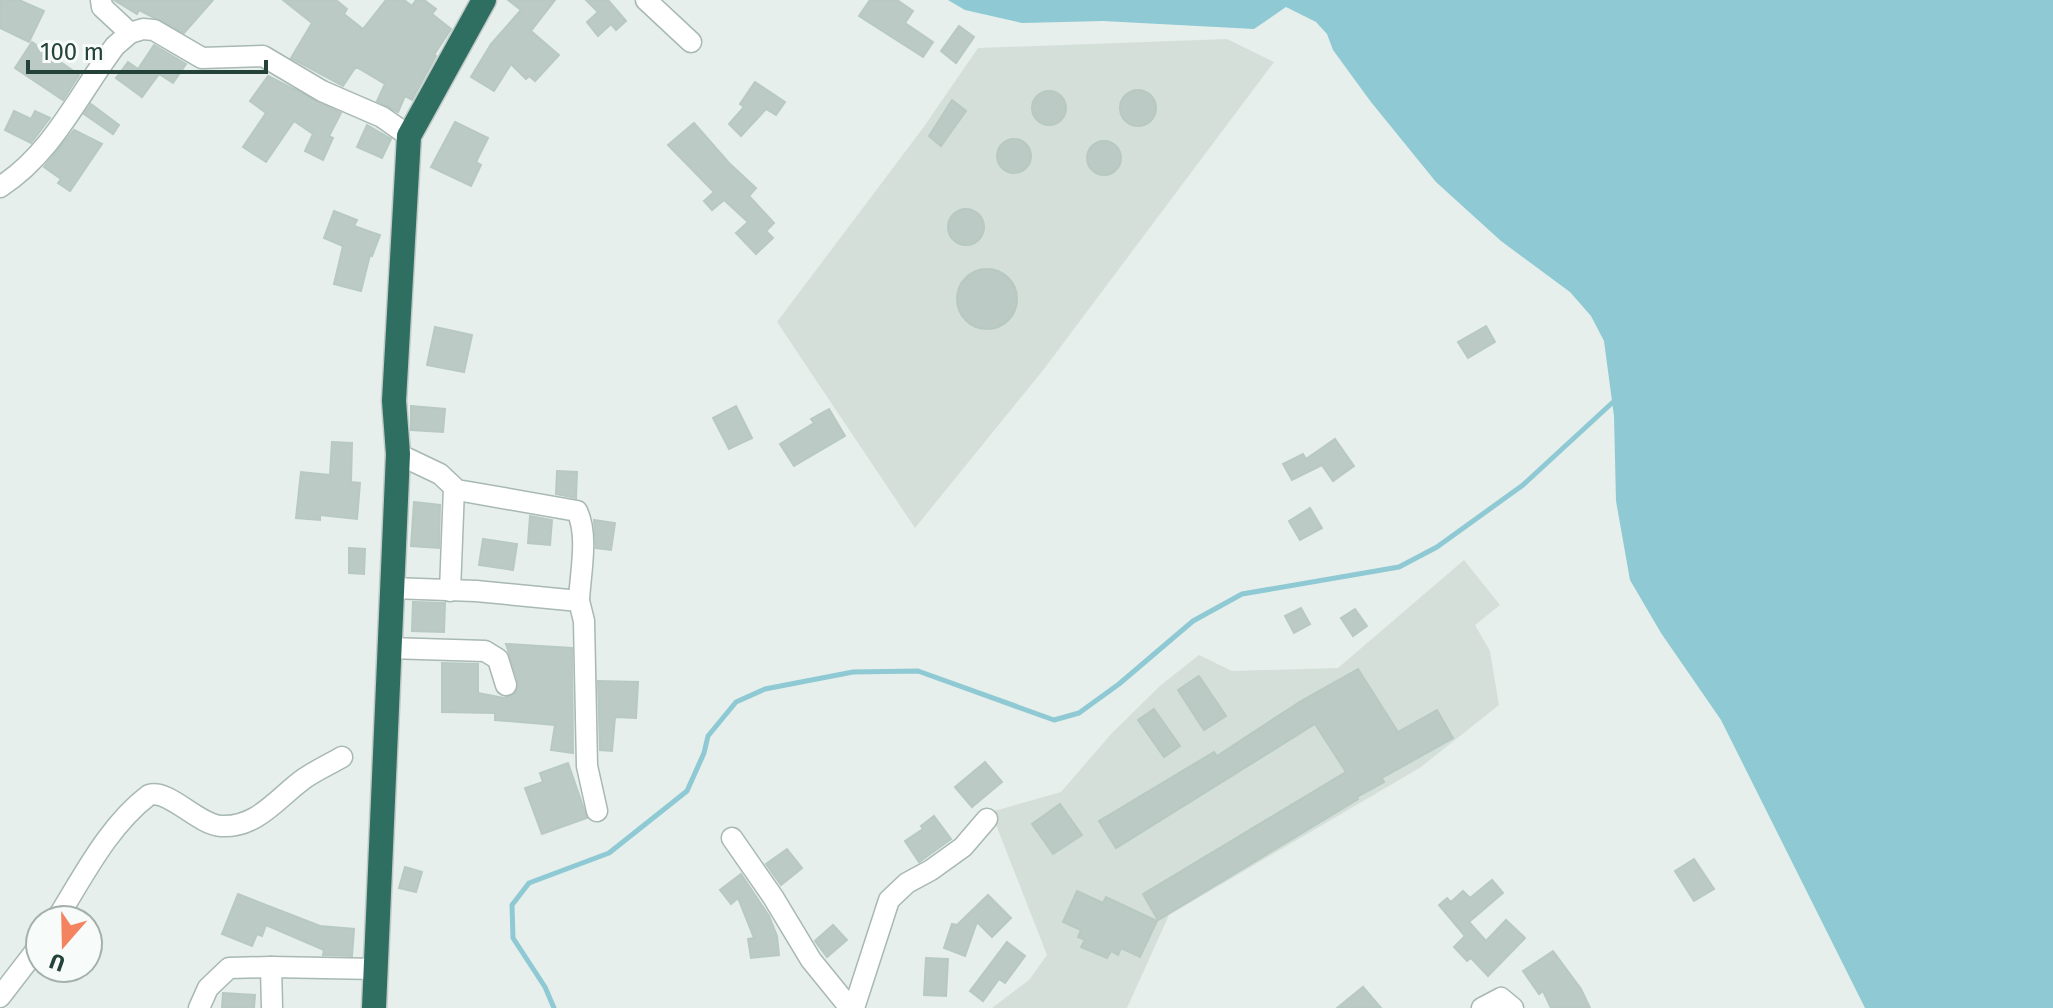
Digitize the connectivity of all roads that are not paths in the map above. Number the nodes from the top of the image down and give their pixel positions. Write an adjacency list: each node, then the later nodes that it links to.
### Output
1 (101, 0): 4 (street)
2 (484, 0): 6 (highway)
3 (646, 0): 5 (street)
4 (130, 33): 6 (street); 7 (street)
5 (691, 42)
6 (409, 136): 8 (highway)
7 (0, 187)
8 (398, 454): 9 (street); 10 (highway)
9 (454, 488): 11 (street); 12 (street)
10 (392, 588): 11 (street); 13 (highway)
11 (450, 591): 12 (street)
12 (579, 601): 16 (street)
13 (389, 648): 14 (street); 22 (highway)
14 (506, 685)
15 (342, 757): 19 (street)
16 (597, 811)
17 (987, 819): 27 (street)
18 (732, 838): 27 (street)
19 (66, 904)
20 (24, 966): 23 (street)
21 (271, 967): 22 (street); 24 (street); 25 (street)
22 (376, 969): 26 (highway)
23 (0, 997)
24 (199, 1008)
25 (272, 1008)
26 (374, 1008)
27 (852, 1008)
28 (1482, 1008): 29 (street)
29 (1513, 1008)

